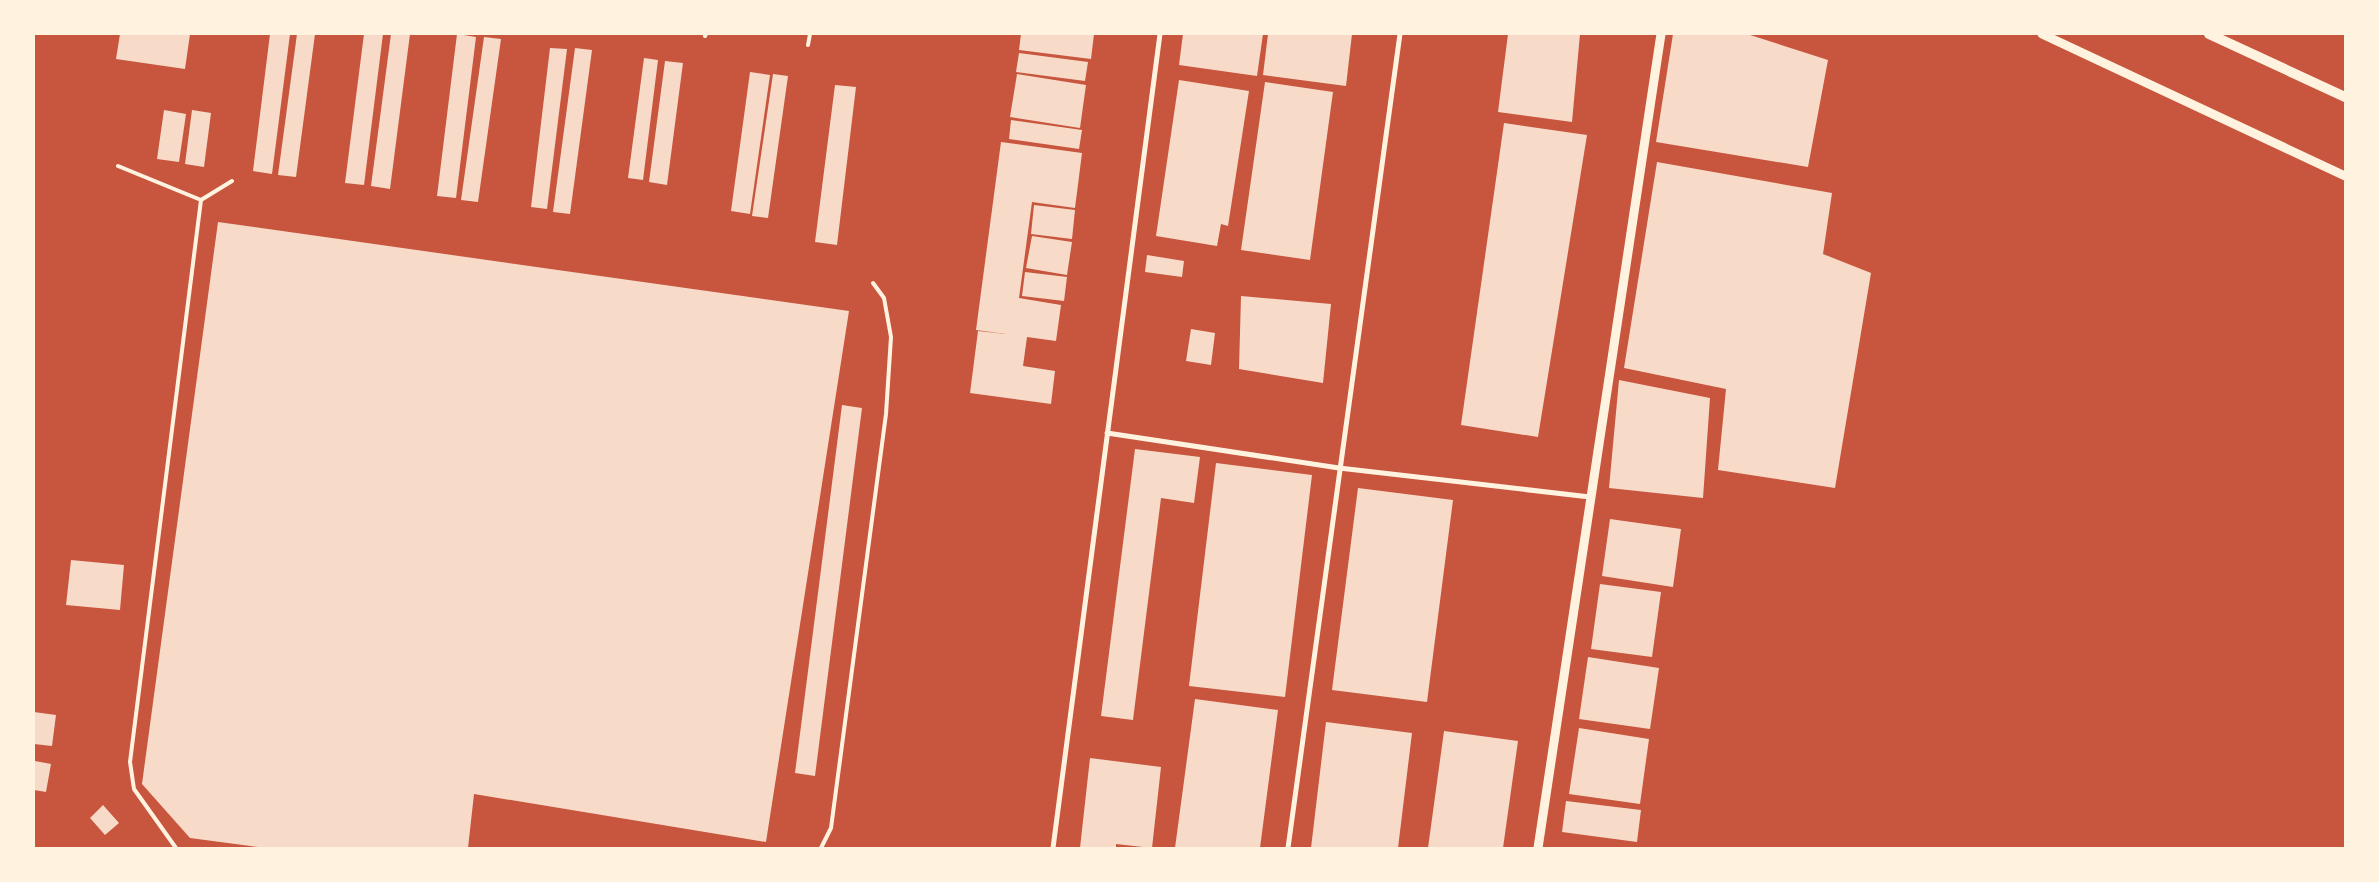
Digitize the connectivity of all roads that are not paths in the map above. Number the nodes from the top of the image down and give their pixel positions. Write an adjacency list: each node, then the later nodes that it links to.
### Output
1 (810, 34): 7 (lane)
2 (1160, 34): 14 (street)
3 (1400, 34): 15 (street)
4 (1661, 34): 16 (street)
5 (2042, 34): 10 (street)
6 (2209, 34): 8 (main road)
7 (808, 45)
8 (2345, 97)
9 (118, 166): 12 (lane)
10 (2345, 176)
11 (232, 181): 12 (lane)
12 (201, 200): 17 (lane)
13 (873, 283): 18 (lane)
14 (1107, 433): 15 (street); 19 (street)
15 (1339, 468): 16 (street); 20 (street)
16 (1590, 498): 21 (street)
17 (176, 848)
18 (821, 848)
19 (1053, 848)
20 (1288, 848)
21 (1538, 848)

